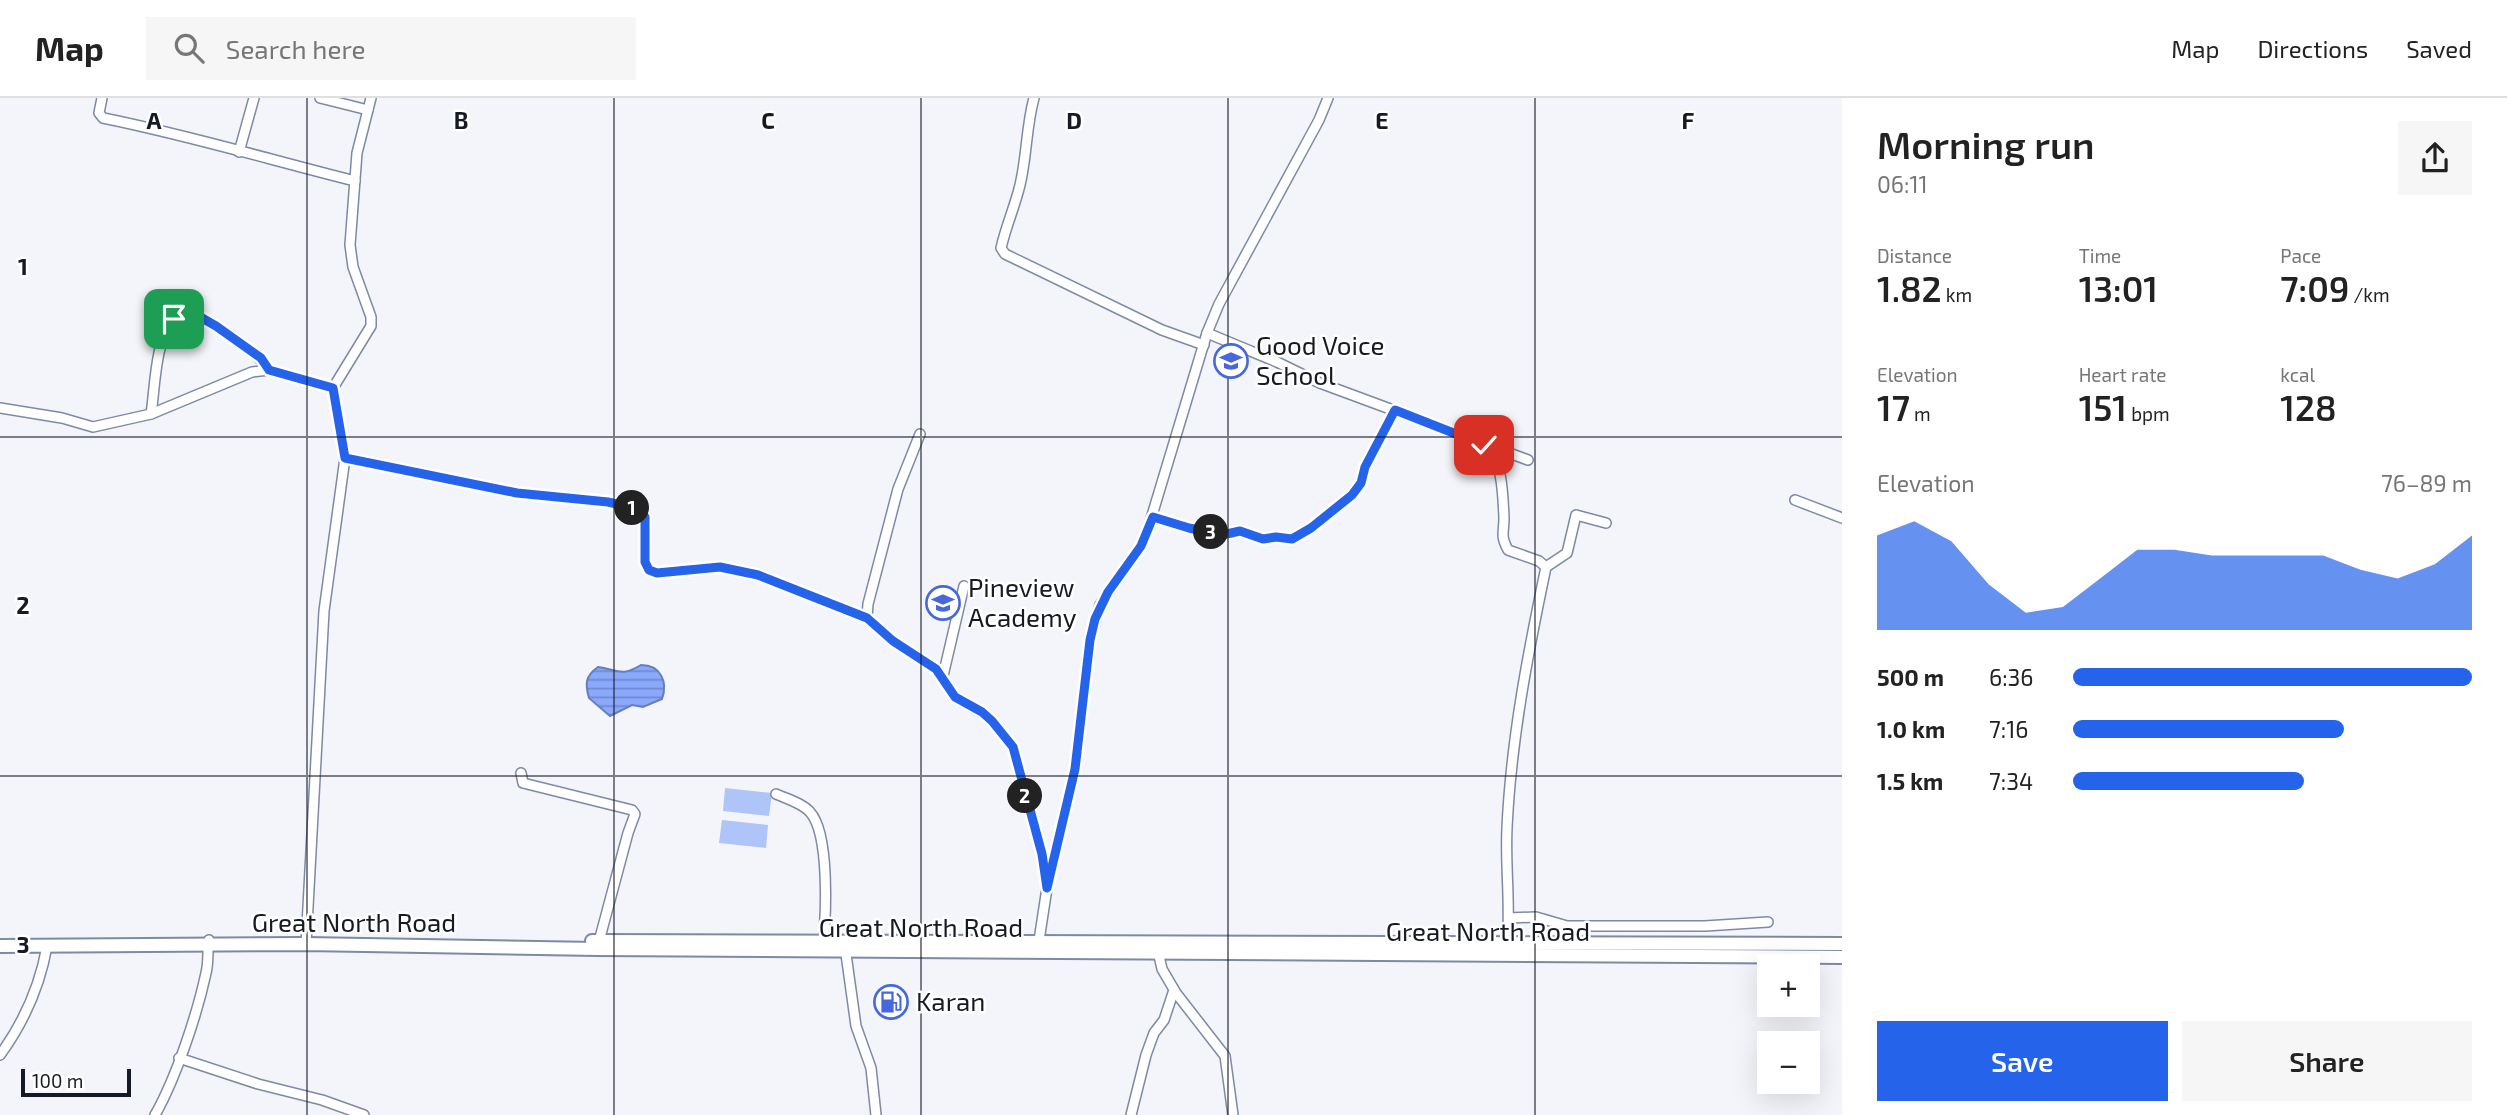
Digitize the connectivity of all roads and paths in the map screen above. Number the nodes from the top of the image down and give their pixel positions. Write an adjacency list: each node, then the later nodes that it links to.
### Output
1 (102, 98): 7 (street)
2 (254, 98): 7 (street)
3 (320, 98): 6 (street)
4 (1034, 98): 10 (street)
5 (1328, 98): 9 (street)
6 (371, 102): 8 (street)
7 (239, 152): 8 (street)
8 (355, 181): 12 (street)
9 (1207, 333): 10 (street); 14 (street)
10 (1204, 345): 21 (street)
11 (269, 370): 12 (street); 15 (street); 15 (street)
12 (333, 388): 18 (street)
13 (0, 408): 15 (street)
14 (1395, 410): 17 (street); 21 (street)
15 (151, 414)
16 (920, 434): 26 (street)
17 (1492, 448): 19 (street); 24 (street)
18 (345, 458): 26 (street); 35 (street)
19 (1528, 460)
20 (1794, 500): 22 (street)
21 (1153, 517): 30 (street)
22 (1842, 518)
23 (1606, 523): 24 (street)
24 (1546, 567): 31 (street)
25 (964, 586): 27 (street)
26 (867, 618): 27 (street)
27 (943, 676): 30 (street)
28 (521, 773): 37 (street)
29 (776, 794): 40 (street)
30 (1047, 888): 42 (street)
31 (1509, 918): 32 (street); 44 (street)
32 (1768, 922)
33 (0, 939): 34 (highway, Great North Road)
34 (209, 942): 35 (highway, Great North Road); 39 (highway, Great North Road); 48 (street)
35 (306, 942): 37 (highway, Great North Road)
36 (1842, 944): 44 (highway, Great North Road)
37 (598, 945): 40 (highway, Great North Road)
38 (0, 946): 39 (highway, Great North Road)
39 (47, 946): 47 (street)
40 (822, 946): 41 (highway, Great North Road)
41 (845, 946): 42 (highway, Great North Road); 51 (street)
42 (1038, 947): 43 (highway, Great North Road)
43 (1157, 948): 44 (highway, Great North Road); 46 (street)
44 (1507, 949): 45 (highway, Great North Road)
45 (1842, 957)
46 (1174, 990): 52 (street); 53 (street)
47 (0, 1055)
48 (179, 1058): 49 (street); 50 (street)
49 (155, 1115)
50 (364, 1115)
51 (876, 1115)
52 (1131, 1115)
53 (1233, 1115)

